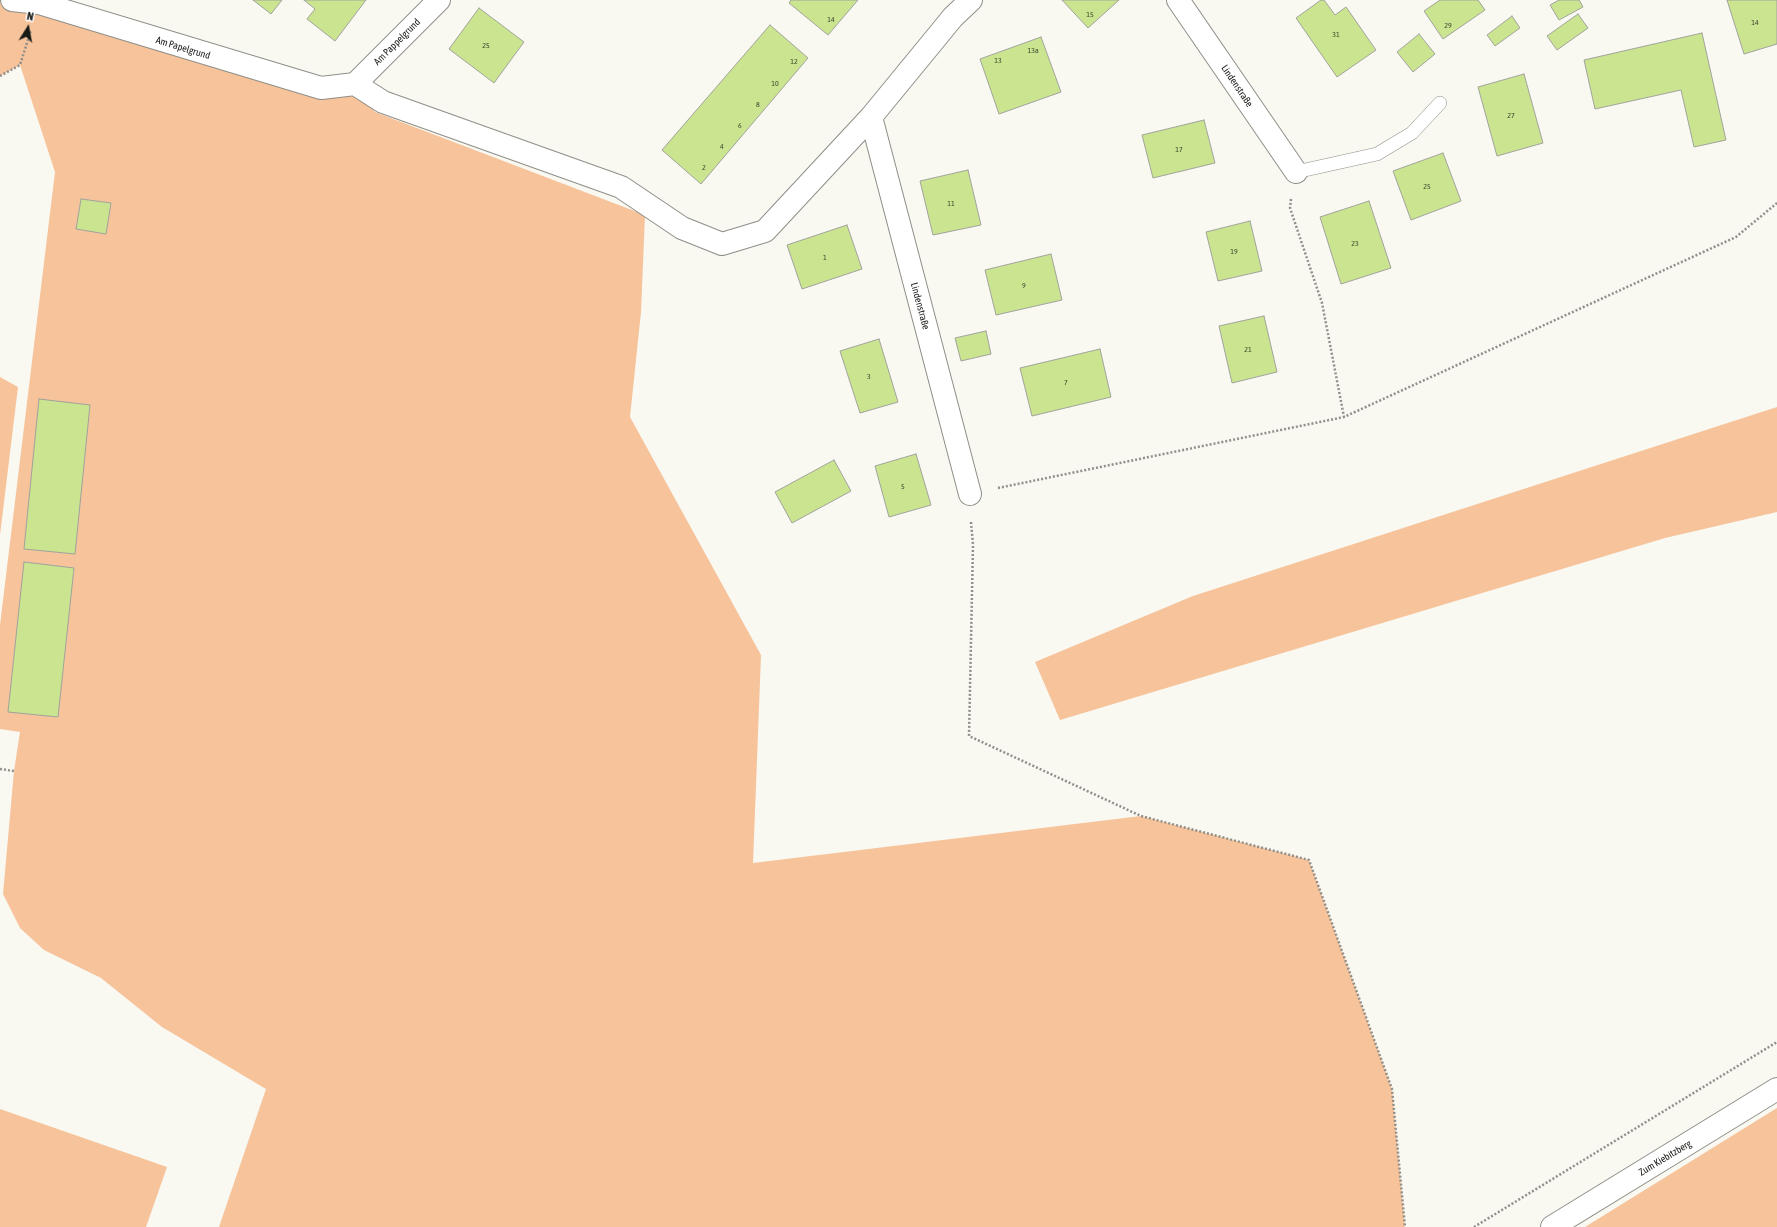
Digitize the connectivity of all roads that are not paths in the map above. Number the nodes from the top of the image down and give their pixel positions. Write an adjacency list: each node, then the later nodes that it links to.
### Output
1 (12, 0): 5 (street, Am Papelgrund)
2 (439, 0): 5 (street, Am Pappelgrund)
3 (971, 0): 7 (street)
4 (1178, 0): 8 (street, Lindenstraße)
5 (355, 84): 7 (street)
6 (1440, 103): 8 (lane)
7 (871, 117): 9 (street, Lindenstraße)
8 (1296, 172)
9 (970, 494)
10 (1777, 1090): 11 (street, Zum Kiebitzberg)
11 (1552, 1227)

